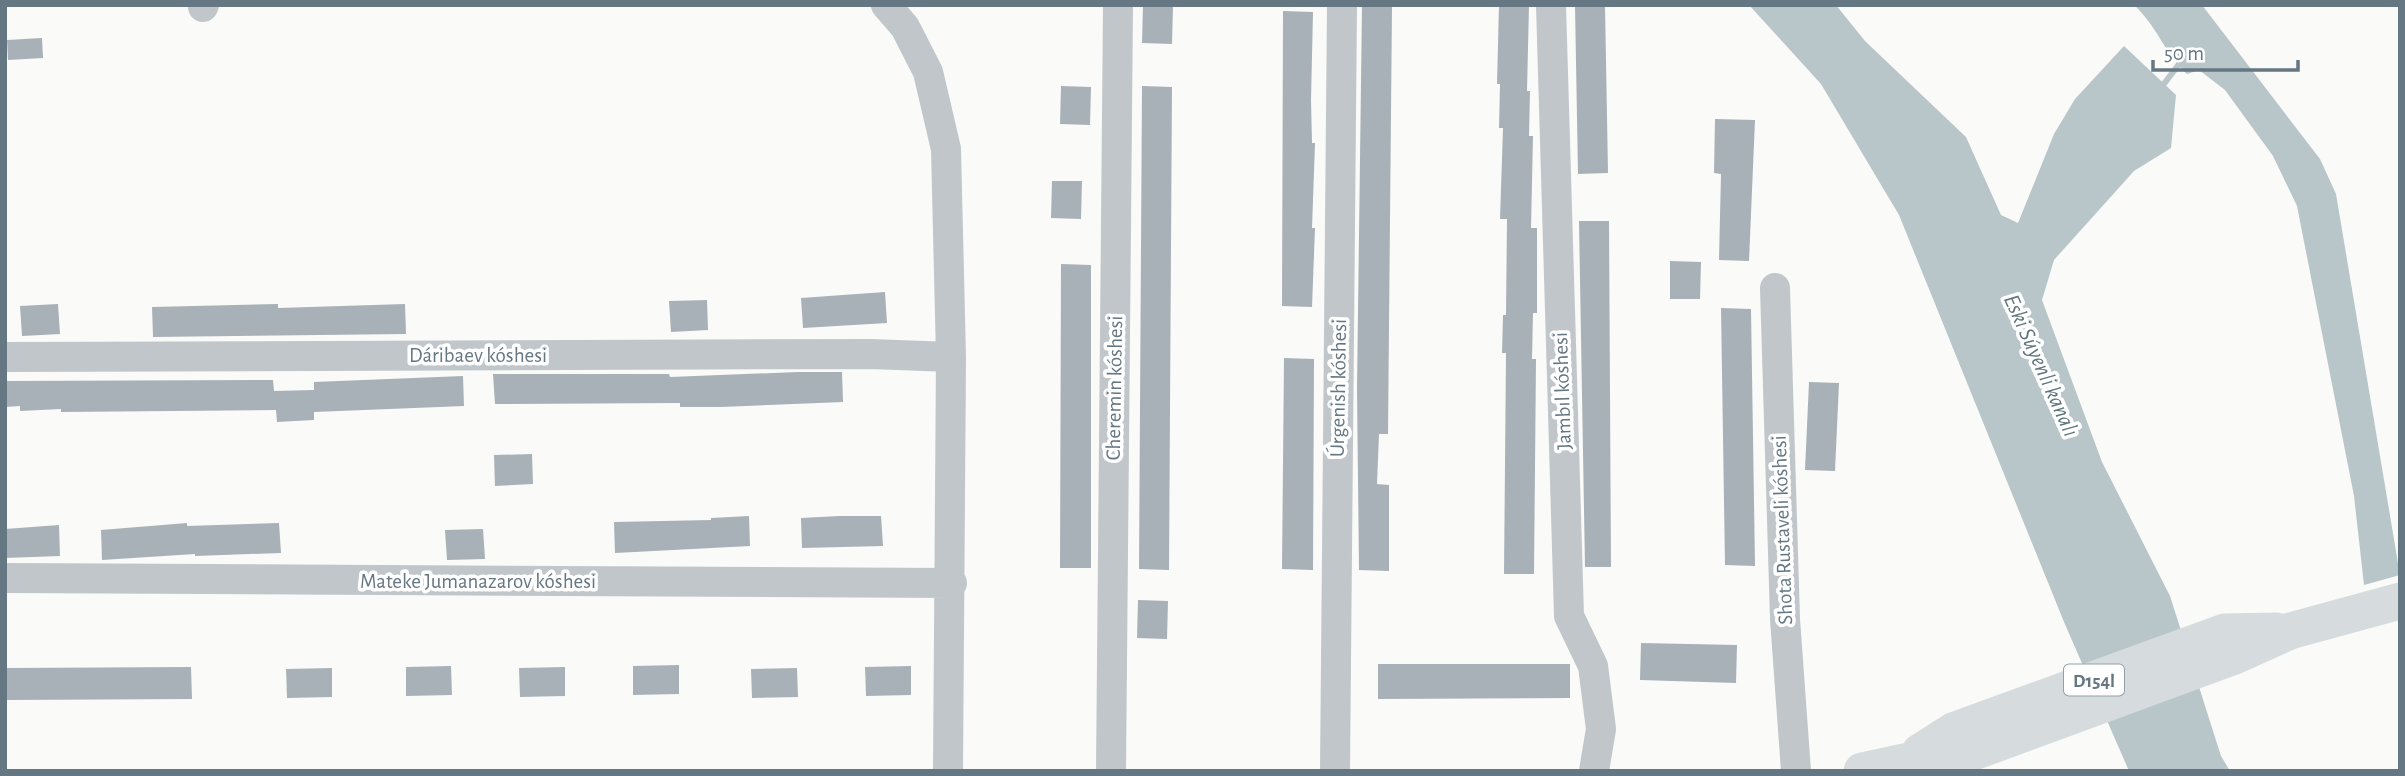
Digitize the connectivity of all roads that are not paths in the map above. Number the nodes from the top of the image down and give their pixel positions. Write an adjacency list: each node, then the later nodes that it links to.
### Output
1 (886, 5): 6 (street)
2 (1118, 5): 12 (street, Cheremin kóshesi)
3 (1342, 5): 13 (street, Úrgenish kóshesi)
4 (1551, 5): 14 (street, Jambıl kóshesi)
5 (1775, 288): 15 (street, Shota Rustaveli kóshesi)
6 (951, 357): 7 (street, Dáribaev kóshesi); 9 (street)
7 (5, 358)
8 (5, 578): 9 (street, Mateke Jumanazarov kóshesi)
9 (951, 583): 11 (street)
10 (2400, 601): 16 (main road, D154l)
11 (948, 771)
12 (1111, 771)
13 (1335, 771)
14 (1594, 771)
15 (1796, 771)
16 (1862, 771)

